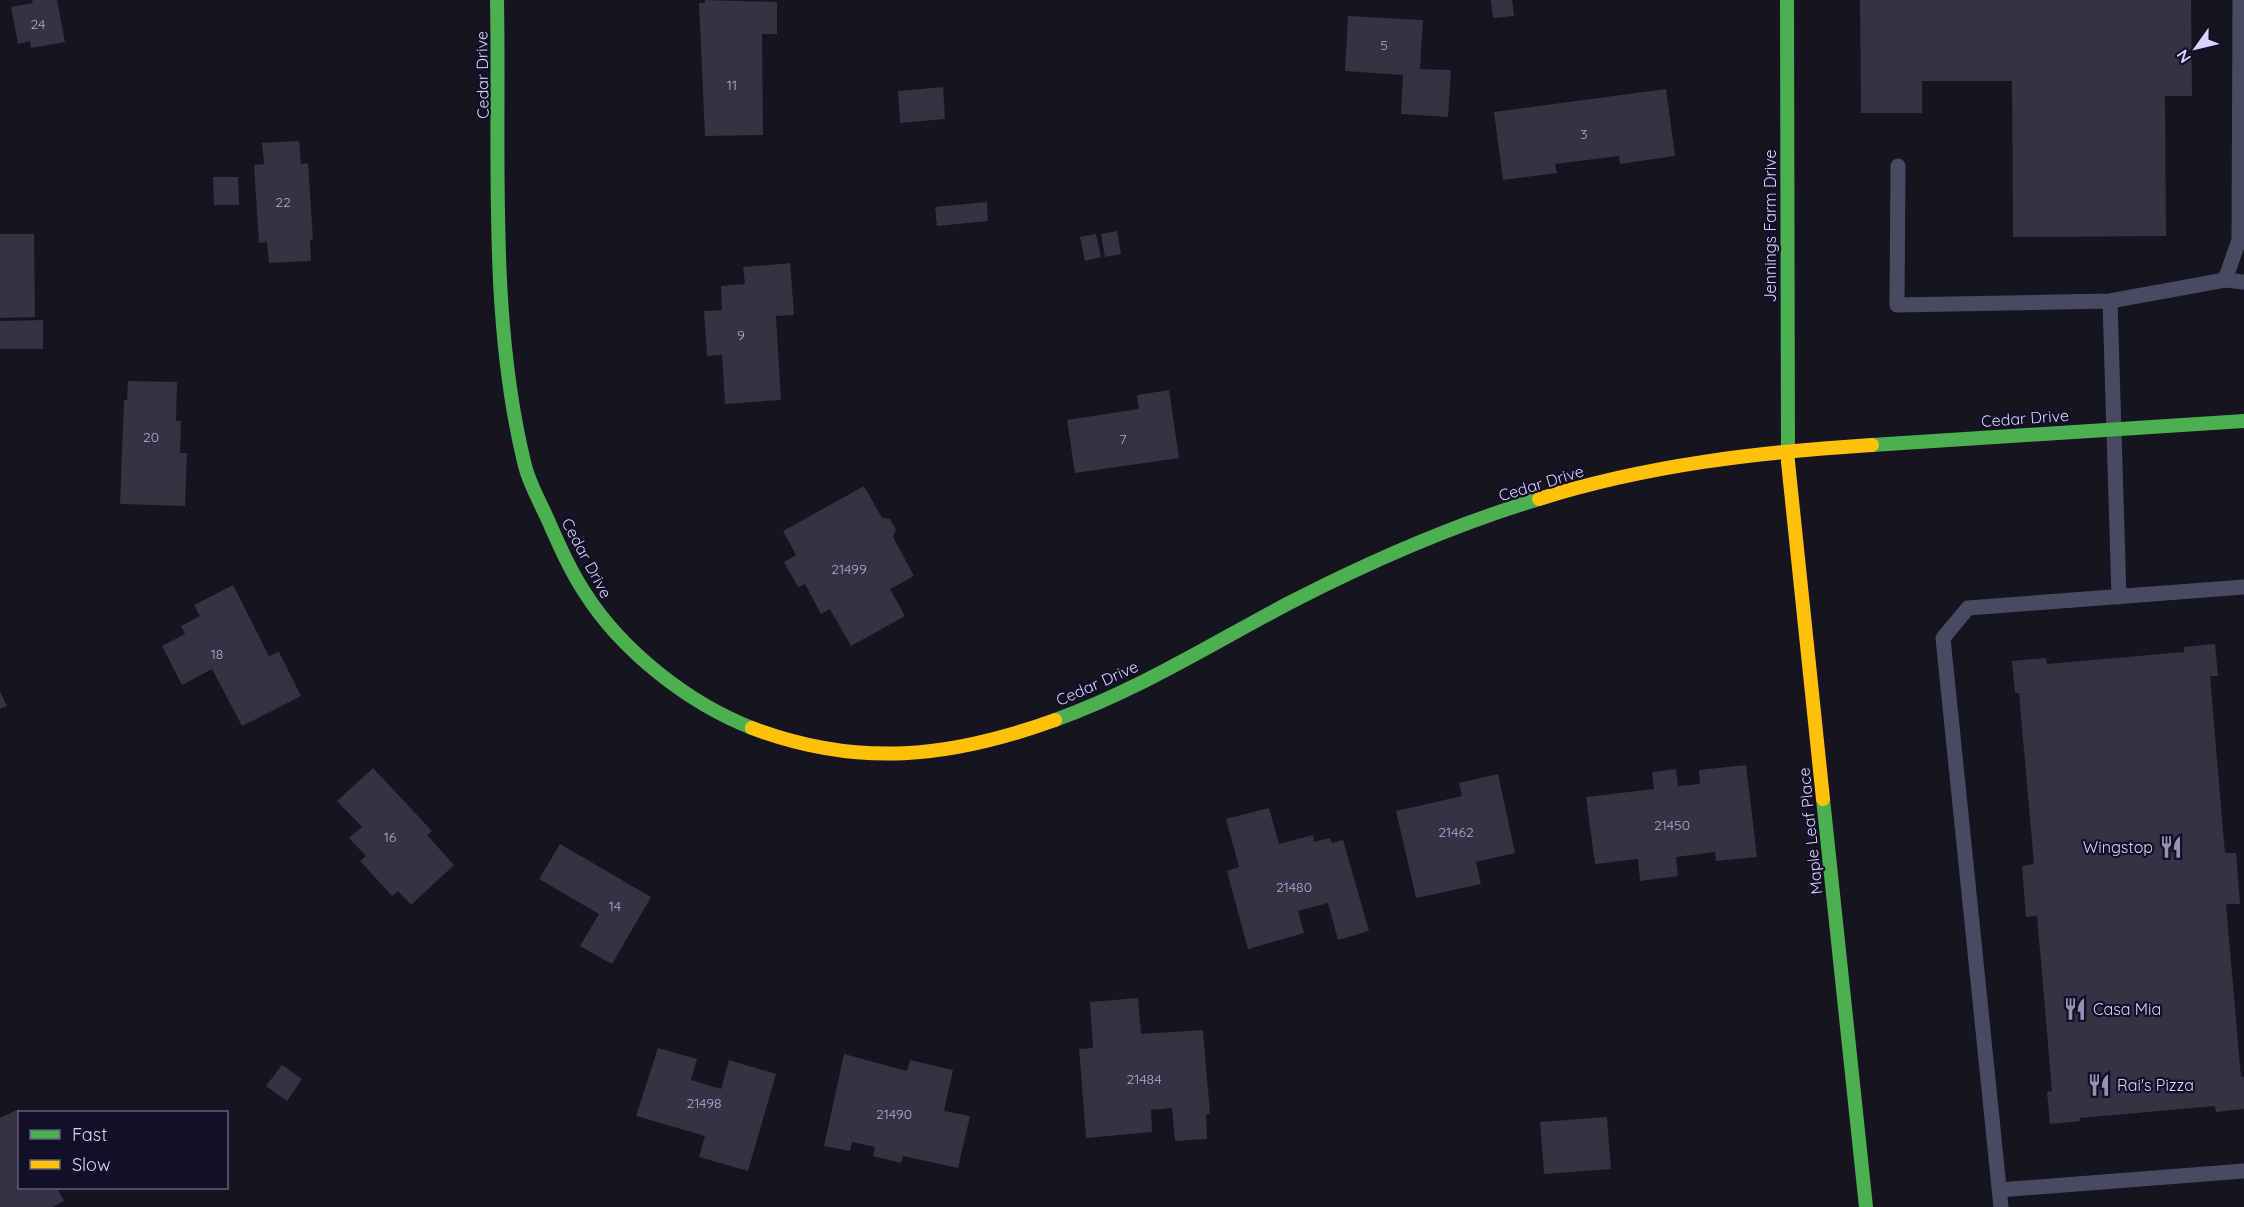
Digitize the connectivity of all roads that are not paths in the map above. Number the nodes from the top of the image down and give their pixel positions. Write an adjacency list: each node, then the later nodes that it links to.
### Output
1 (497, 0): 10 (street, Cedar Drive)
2 (1787, 0): 10 (street, Jennings Farm Drive)
3 (2240, 0): 5 (lane)
4 (1898, 165): 7 (lane)
5 (2225, 280): 6 (lane); 7 (lane)
6 (2244, 282)
7 (2110, 301): 9 (lane)
8 (2244, 421): 9 (street, Cedar Drive)
9 (2114, 429): 10 (street, Cedar Drive); 12 (lane)
10 (1787, 452): 15 (street, Maple Leaf Place)
11 (2244, 587): 12 (lane)
12 (2119, 597): 14 (lane)
13 (2244, 1171): 14 (lane)
14 (1999, 1190): 16 (lane)
15 (1866, 1207)
16 (2001, 1207)

